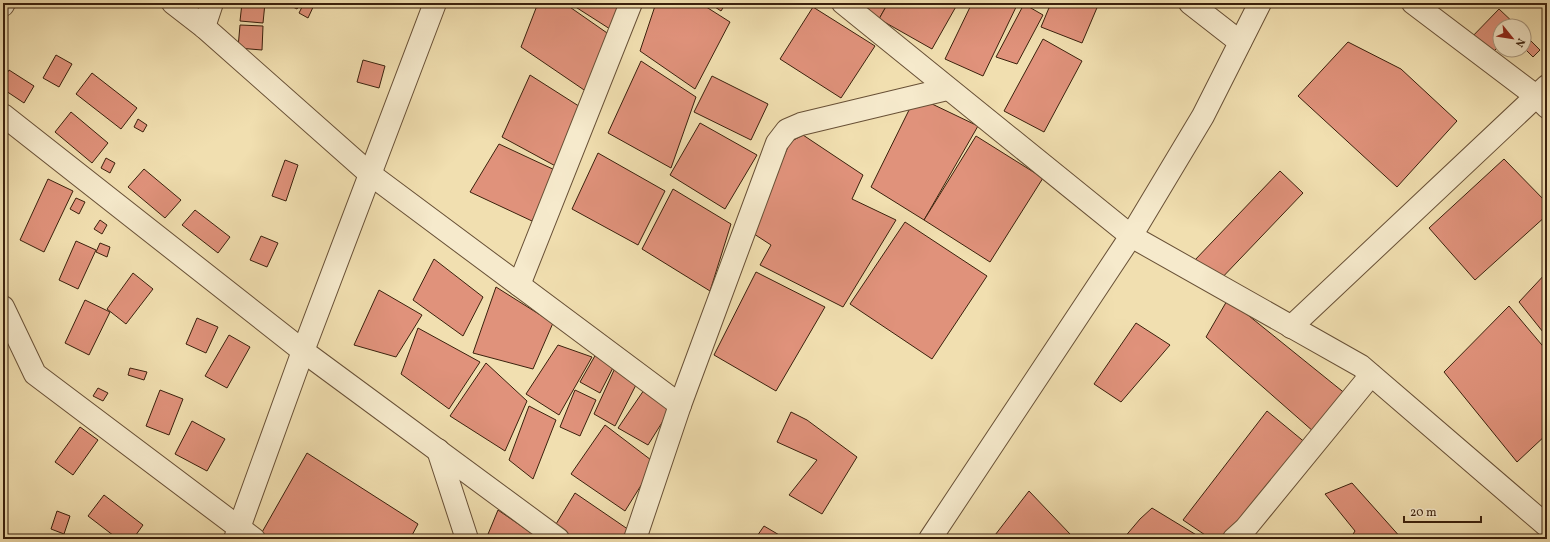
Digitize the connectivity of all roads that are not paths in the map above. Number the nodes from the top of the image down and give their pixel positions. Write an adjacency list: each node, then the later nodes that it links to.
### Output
1 (173, 3): 9 (street)
2 (212, 3): 9 (street)
3 (435, 3): 14 (street)
4 (631, 3): 16 (street)
5 (843, 3): 11 (street)
6 (1190, 3): 10 (street)
7 (1260, 3): 10 (street)
8 (1413, 3): 12 (street)
9 (204, 27): 14 (street)
10 (1240, 42): 15 (street)
11 (947, 89): 15 (street); 21 (street)
12 (1543, 97): 18 (street)
13 (3, 115): 19 (street)
14 (370, 174): 16 (street); 19 (street)
15 (1131, 236): 18 (street); 29 (street)
16 (519, 285): 21 (street)
17 (3, 307): 24 (street)
18 (1291, 327): 20 (street)
19 (302, 351): 22 (street); 24 (street)
20 (1371, 375): 23 (street); 25 (street)
21 (680, 405): 28 (street)
22 (438, 450): 26 (street); 27 (street)
23 (1547, 526)
24 (242, 535)
25 (1243, 536)
26 (467, 539)
27 (558, 539)
28 (635, 539)
29 (930, 539)

